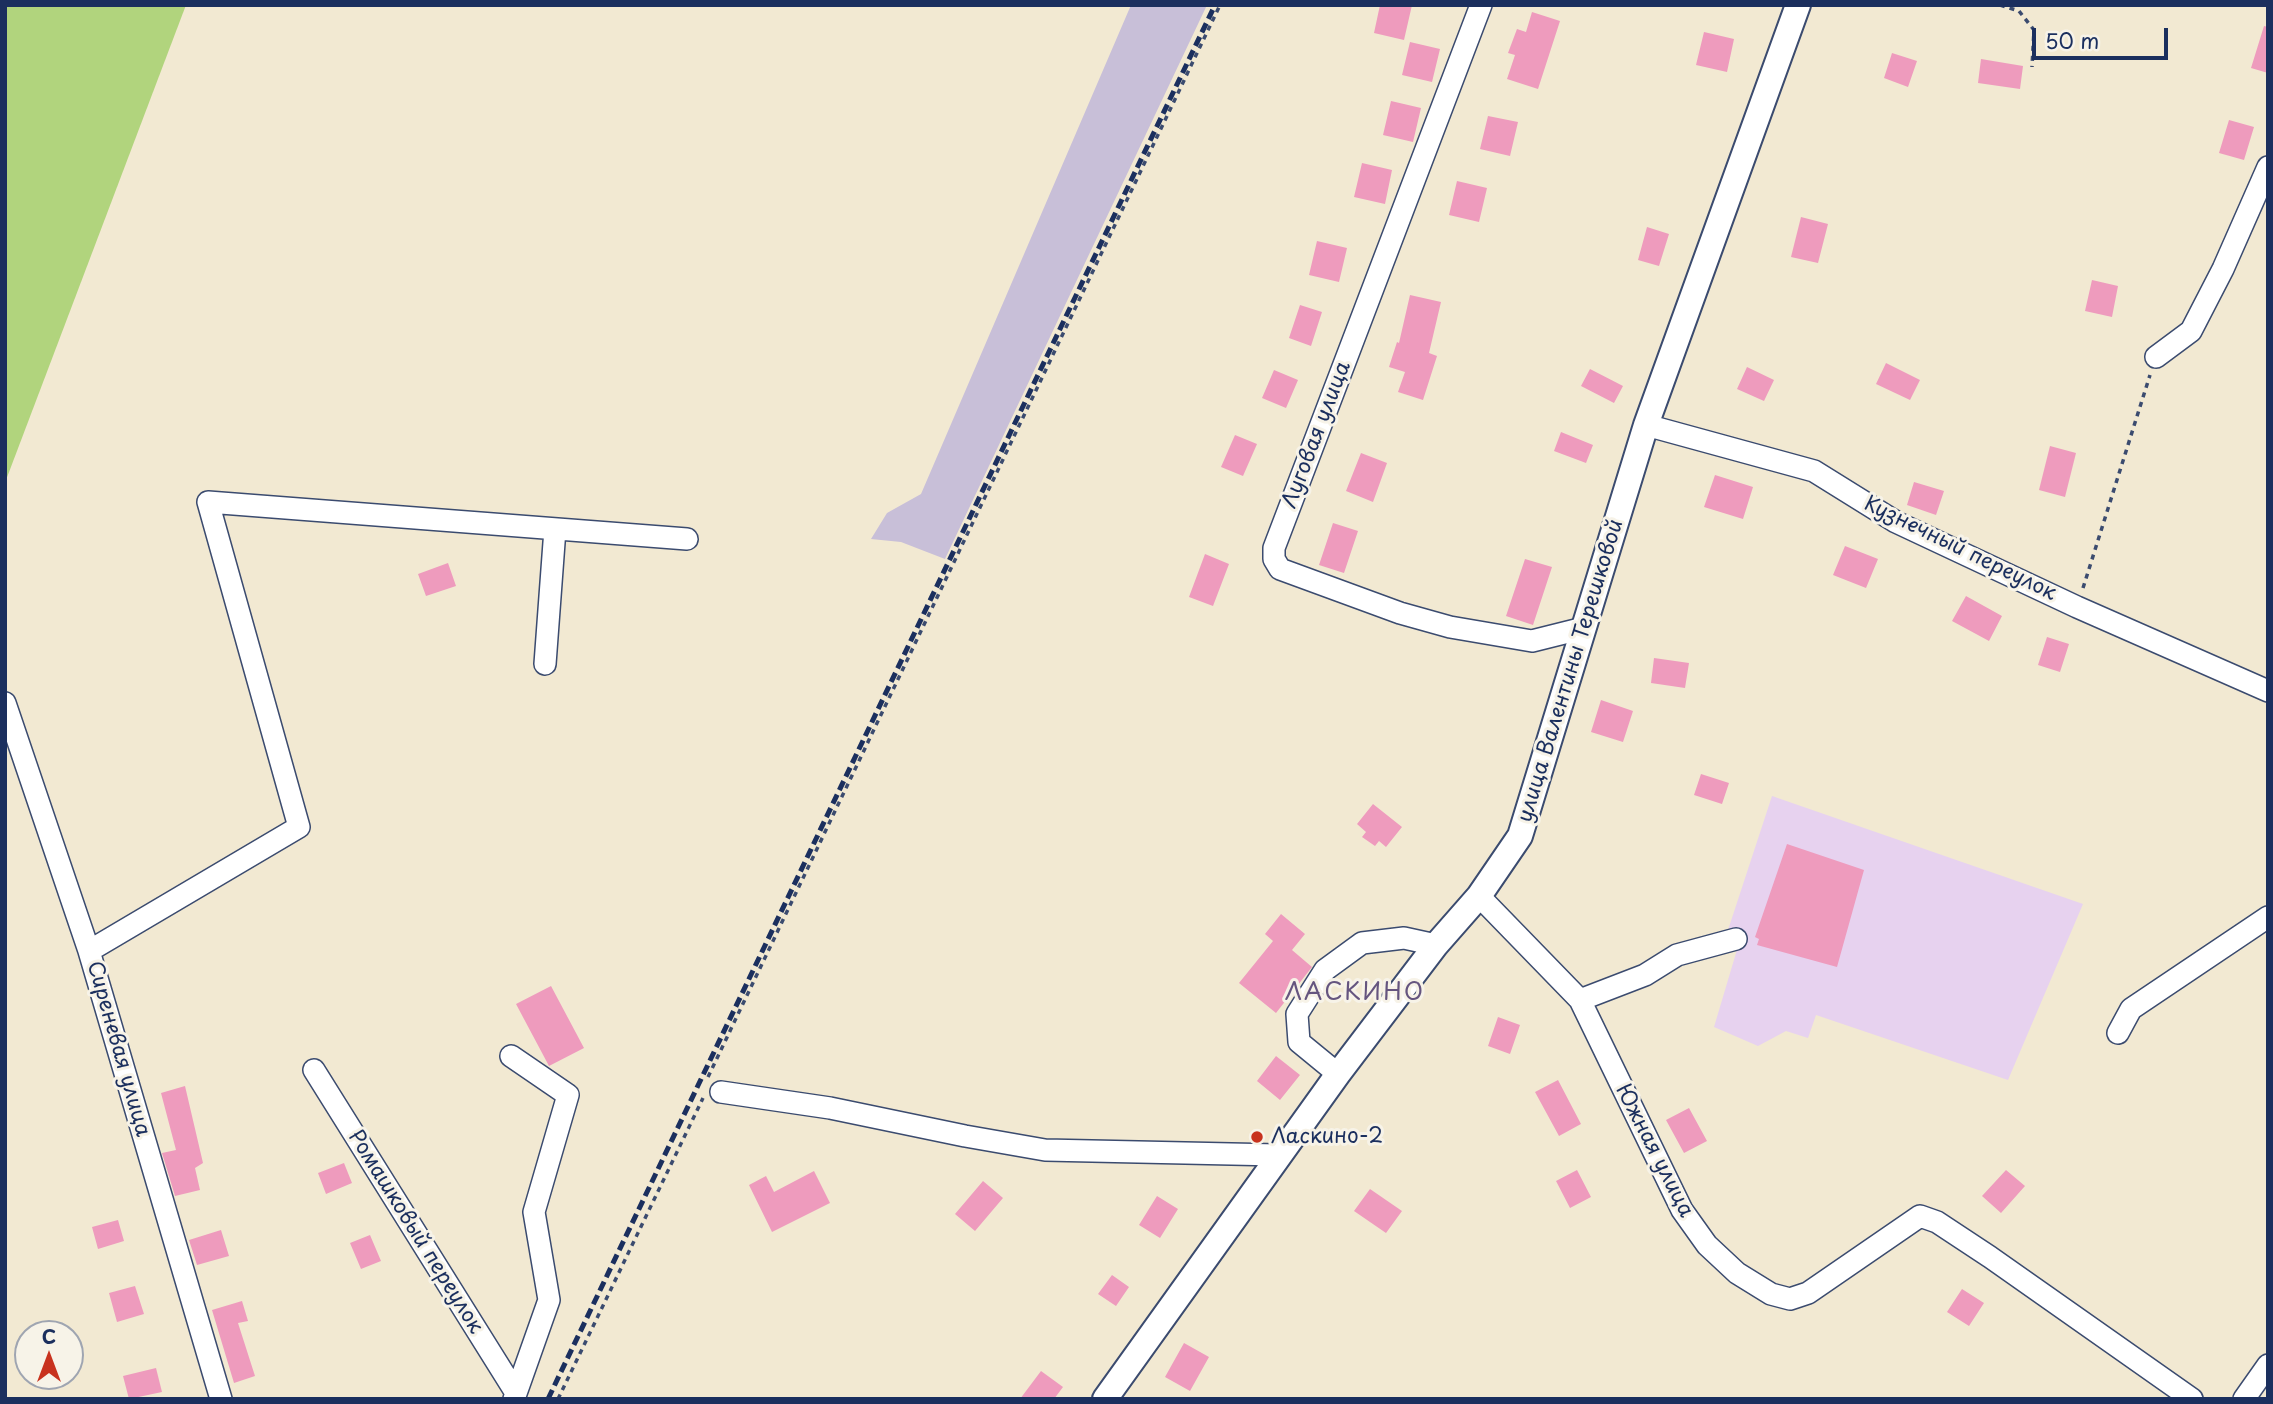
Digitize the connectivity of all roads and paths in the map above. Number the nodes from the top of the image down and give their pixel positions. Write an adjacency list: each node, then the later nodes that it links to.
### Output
1 (1220, 5): 26 (path)
2 (1481, 5): 12 (street, Луговая улица)
3 (1798, 5): 8 (street, улица Валентины Терешковой)
4 (2000, 5): 5 (path)
5 (2032, 67)
6 (2268, 167): 7 (street)
7 (2156, 357): 11 (path)
8 (1646, 425): 11 (street, Кузнечный переулок); 12 (street, улица Валентины Терешковой)
9 (555, 528): 10 (street); 13 (street); 20 (street)
10 (687, 538)
11 (2077, 607): 14 (street, Кузнечный переулок)
12 (1584, 628): 16 (street, улица Валентины Терешковой)
13 (545, 664)
14 (2268, 691)
15 (5, 703): 20 (street, Сиреневая улица)
16 (1479, 896): 19 (street, улица Валентины Терешковой); 21 (street, Южная улица)
17 (2268, 917): 22 (street)
18 (1736, 939): 21 (street)
19 (1436, 946): 25 (street, улица Валентины Терешковой); 25 (street)
20 (89, 951): 30 (street, Сиреневая улица)
21 (1580, 1000): 33 (street, Южная улица)
22 (2118, 1034)
23 (511, 1056): 29 (street)
24 (314, 1070): 29 (street, Ромашковый переулок)
25 (1338, 1074): 27 (street, улица Валентины Терешковой)
26 (713, 1088): 27 (street); 31 (path)
27 (1278, 1155): 32 (street, улица Валентины Терешковой)
28 (2268, 1365): 34 (street)
29 (515, 1396)
30 (220, 1399)
31 (558, 1399)
32 (1105, 1399)
33 (2192, 1399)
34 (2245, 1399)

